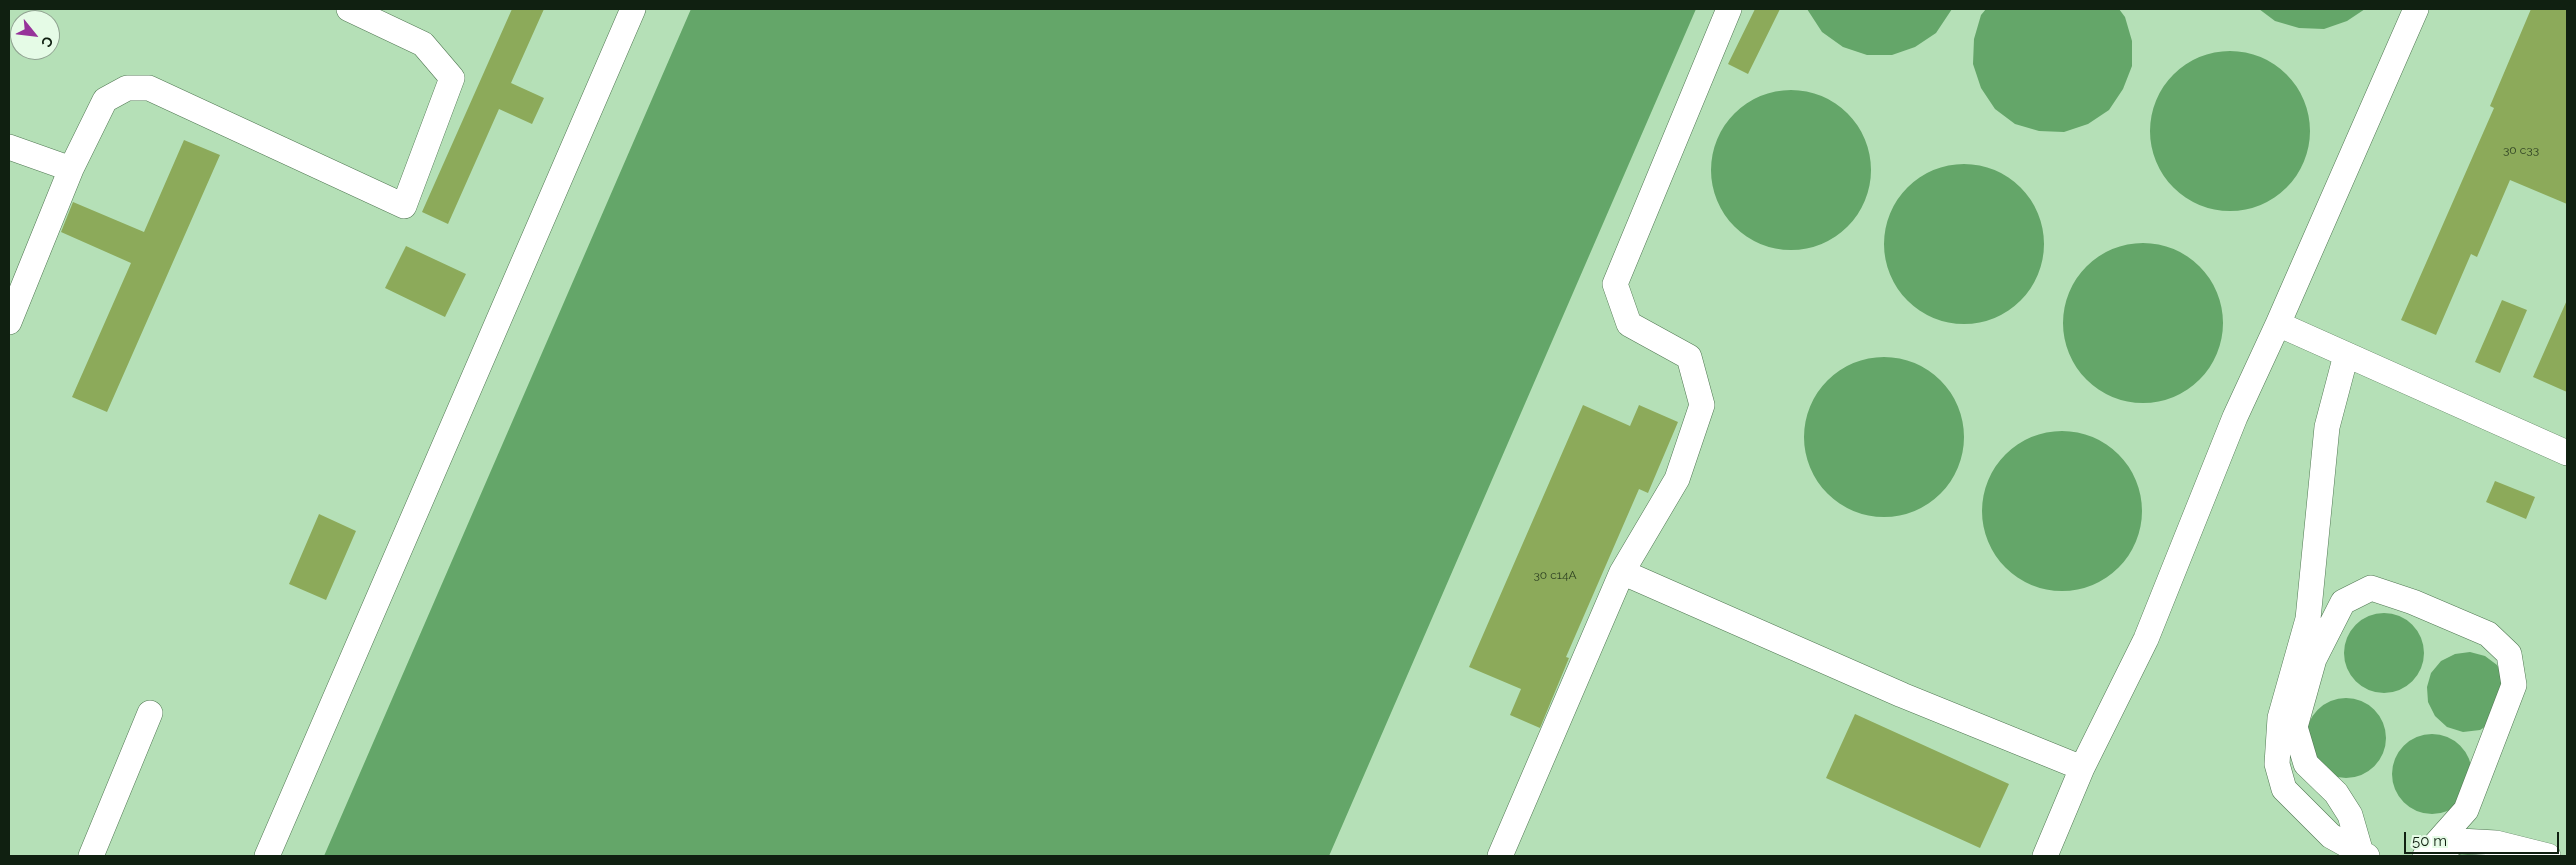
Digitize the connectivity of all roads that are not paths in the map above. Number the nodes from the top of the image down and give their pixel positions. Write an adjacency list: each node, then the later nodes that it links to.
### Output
1 (348, 9): 6 (lane)
2 (633, 9): 17 (lane)
3 (1730, 9): 11 (lane)
4 (2416, 9): 8 (lane)
5 (9, 147): 6 (lane)
6 (71, 169): 7 (lane)
7 (9, 322)
8 (2278, 324): 9 (lane); 13 (lane)
9 (2346, 355): 10 (lane); 14 (lane)
10 (2567, 453)
11 (1622, 572): 13 (lane); 18 (lane)
12 (150, 713): 16 (lane)
13 (2082, 768): 19 (lane)
14 (2364, 855): 15 (lane)
15 (2427, 855): 20 (lane)
16 (91, 856)
17 (267, 856)
18 (1500, 856)
19 (2045, 856)
20 (2548, 856)

